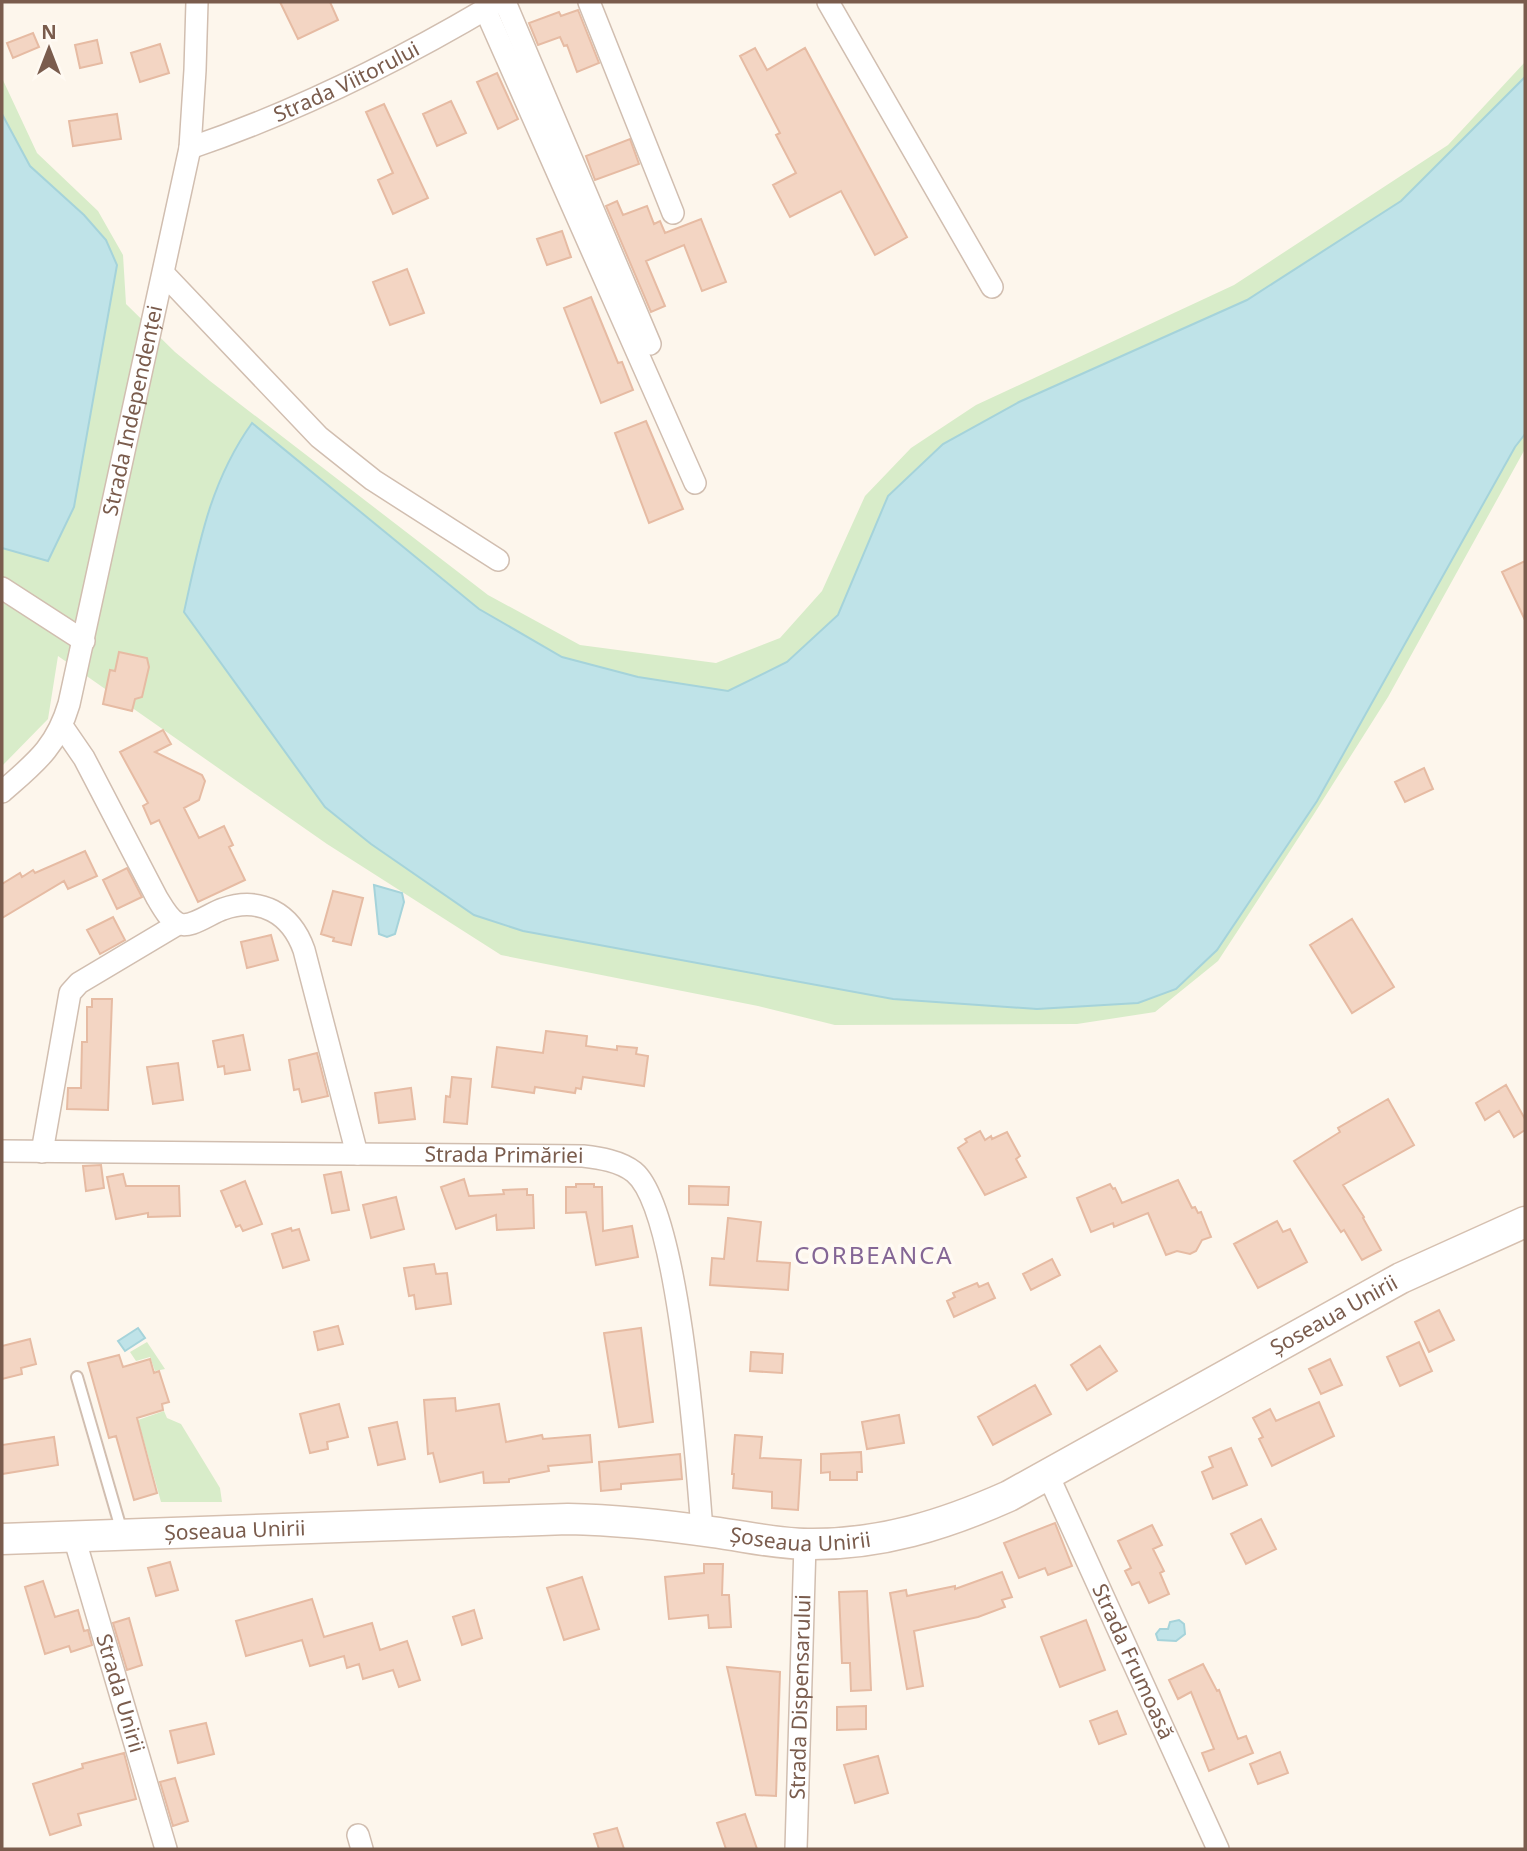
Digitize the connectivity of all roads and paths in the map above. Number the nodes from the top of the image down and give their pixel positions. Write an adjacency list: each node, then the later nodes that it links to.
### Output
1 (197, 2): 5 (street, Strada Independenței)
2 (589, 2): 6 (street)
3 (828, 2): 8 (street)
4 (496, 4): 5 (street, Strada Viitorului); 9 (street); 10 (street)
5 (190, 148): 7 (street, Strada Independenței)
6 (673, 213)
7 (164, 274): 11 (street); 13 (street, Strada Independenței)
8 (992, 287)
9 (650, 344)
10 (695, 483)
11 (498, 560)
12 (2, 588): 13 (street)
13 (84, 641): 14 (street, Strada Independenței)
14 (62, 726): 15 (street, Strada Independenței); 16 (street)
15 (2, 792)
16 (178, 923): 18 (street); 19 (street)
17 (2, 1151): 18 (street, Strada Primăriei)
18 (42, 1152): 19 (street, Strada Primăriei)
19 (357, 1154): 23 (street, Strada Primăriei)
20 (1525, 1222): 22 (main road, Șoseaua Unirii)
21 (78, 1377): 24 (lane)
22 (1048, 1475): 27 (main road, Șoseaua Unirii); 30 (street, Strada Frumoasă)
23 (702, 1530): 24 (main road, Șoseaua Unirii); 27 (main road, Șoseaua Unirii)
24 (123, 1535): 25 (main road, Șoseaua Unirii)
25 (74, 1536): 26 (main road, Șoseaua Unirii); 28 (street, Strada Unirii)
26 (2, 1539)
27 (805, 1544): 29 (street, Strada Dispensarului)
28 (166, 1849)
29 (796, 1849)
30 (1218, 1849)

